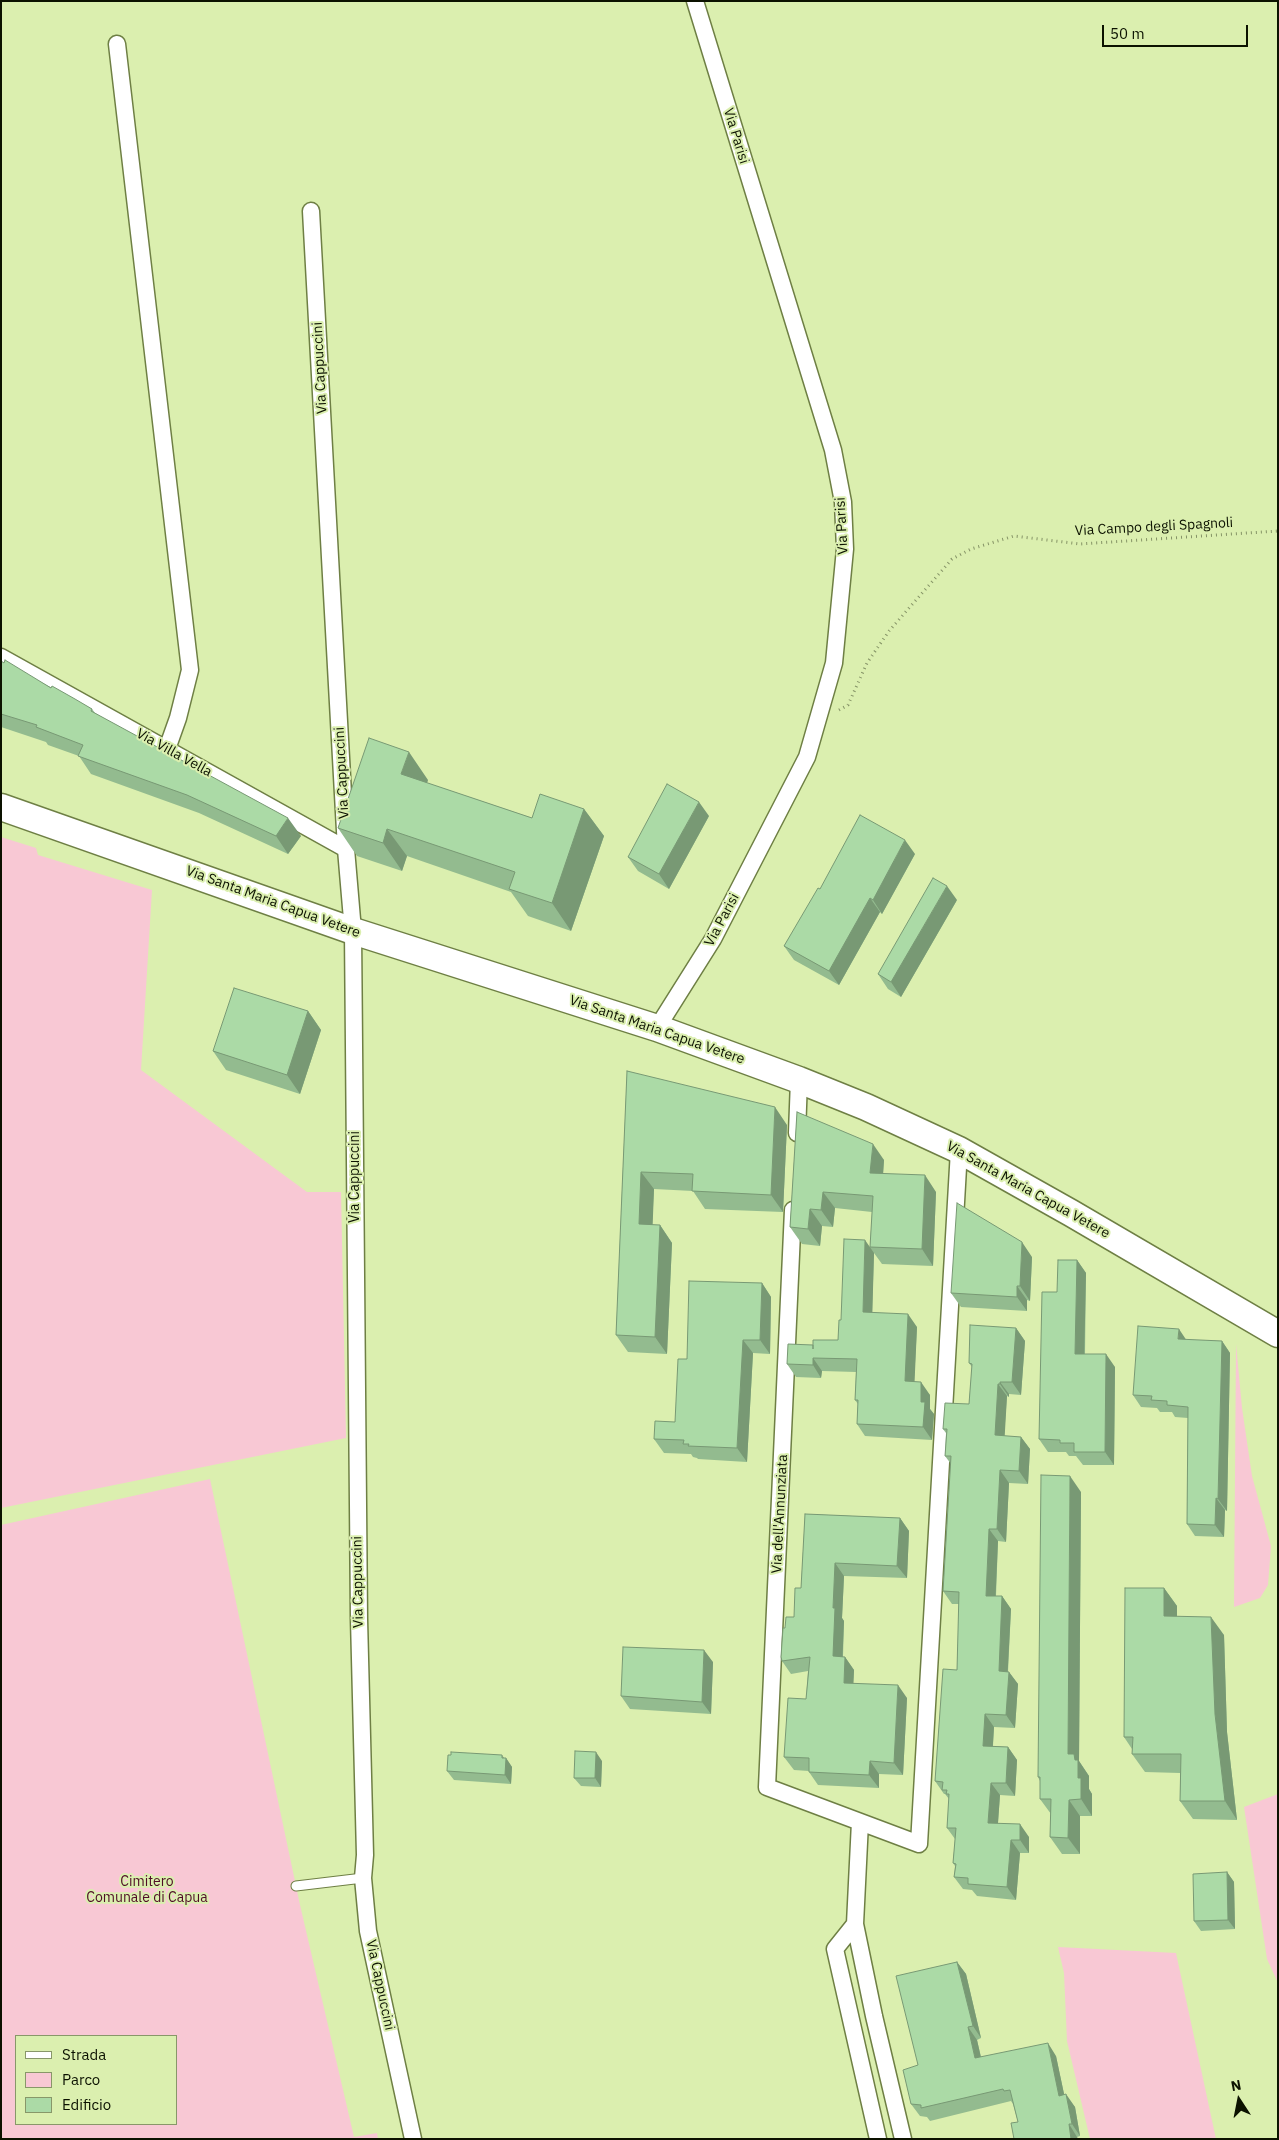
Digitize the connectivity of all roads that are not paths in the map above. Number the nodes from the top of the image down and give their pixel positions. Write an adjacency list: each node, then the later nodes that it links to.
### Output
1 (695, 1): 9 (street, Via Parisi)
2 (117, 44): 5 (street)
3 (311, 211): 7 (street, Via Cappuccini)
4 (1, 658): 5 (street, Via Villa Vella)
5 (167, 749): 7 (street, Via Villa Vella)
6 (1, 807): 8 (main road, Via Santa Maria Capua Vetere)
7 (346, 849): 8 (street, Via Cappuccini)
8 (353, 931): 9 (main road, Via Santa Maria Capua Vetere); 16 (street, Via Cappuccini)
9 (657, 1028): 10 (main road, Via Santa Maria Capua Vetere)
10 (799, 1080): 11 (street); 12 (main road, Via Santa Maria Capua Vetere)
11 (796, 1146)
12 (959, 1150): 14 (main road, Via Santa Maria Capua Vetere); 15 (street, Via dell'Annunziata)
13 (794, 1194): 15 (street, Via dell'Annunziata)
14 (1278, 1334)
15 (860, 1822): 18 (street)
16 (363, 1878): 17 (lane); 19 (street, Via Cappuccini)
17 (296, 1886)
18 (855, 1924): 20 (street); 21 (street)
19 (413, 2139)
20 (878, 2139)
21 (903, 2139)

